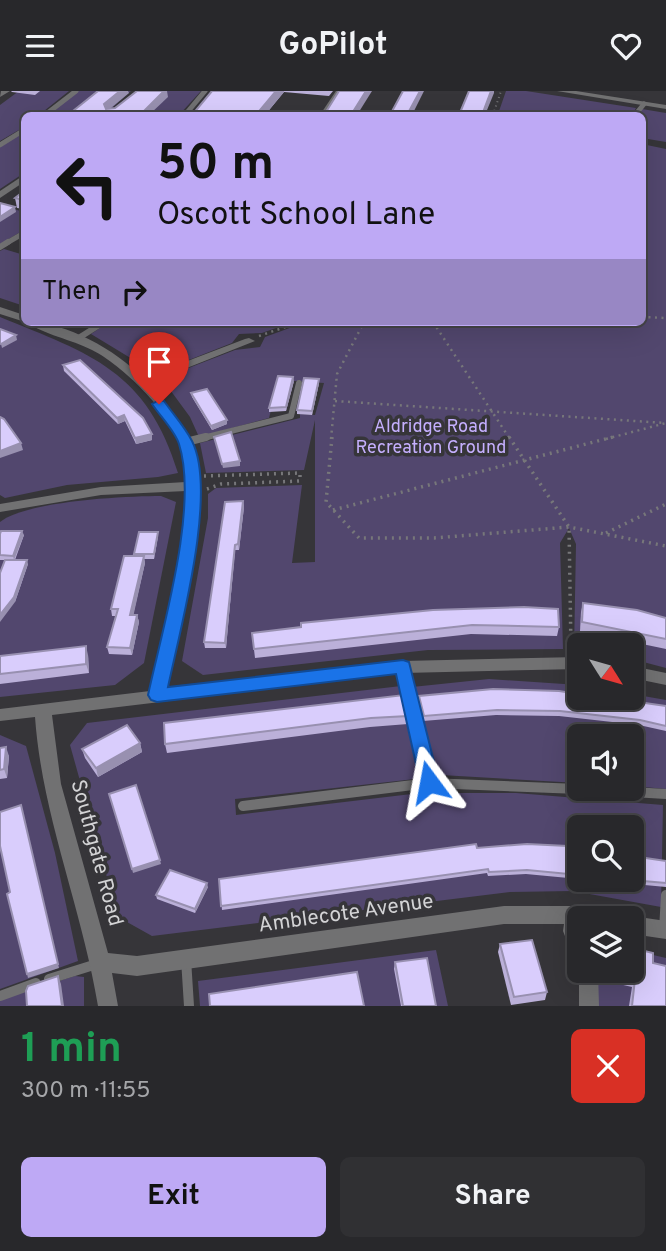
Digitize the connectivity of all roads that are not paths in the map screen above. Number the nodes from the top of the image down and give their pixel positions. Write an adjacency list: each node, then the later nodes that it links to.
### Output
1 (6, 91): 6 (street)
2 (76, 91): 9 (lane)
3 (205, 91): 10 (lane)
4 (339, 91): 11 (lane)
5 (561, 91): 7 (street)
6 (0, 95)
7 (644, 104): 8 (street); 12 (lane)
8 (666, 107)
9 (49, 112)
10 (188, 112)
11 (325, 112)
12 (637, 112)
13 (21, 132): 14 (lane)
14 (0, 145)
15 (21, 180): 16 (street)
16 (0, 195)
17 (21, 235): 18 (lane)
18 (11, 241): 19 (lane); 20 (lane)
19 (21, 242)
20 (0, 247)
21 (0, 310): 22 (street)
22 (21, 318)
23 (43, 326): 25 (street)
24 (98, 326): 25 (lane)
25 (77, 339): 27 (street)
26 (249, 341): 27 (street)
27 (142, 382): 29 (street)
28 (299, 383): 29 (lane)
29 (186, 442): 30 (street)
30 (193, 485): 31 (street); 36 (street)
31 (0, 508)
32 (567, 662): 33 (street)
33 (403, 667): 36 (street); 39 (lane)
34 (644, 675): 35 (street)
35 (666, 680)
36 (157, 695): 37 (street)
37 (43, 710): 38 (street); 49 (street, Southgate Road)
38 (0, 715)
39 (429, 782): 40 (lane); 43 (lane)
40 (567, 788)
41 (644, 793): 42 (lane)
42 (666, 794)
43 (243, 806)
44 (666, 895): 47 (lane)
45 (567, 915): 48 (street, Amblecote Avenue)
46 (644, 927): 47 (street)
47 (665, 930)
48 (186, 959): 49 (street, Amblecote Avenue); 53 (lane)
49 (102, 962): 51 (lane); 52 (street, Southgate Road)
50 (588, 983): 54 (street)
51 (0, 996)
52 (108, 1006)
53 (188, 1006)
54 (589, 1006)

